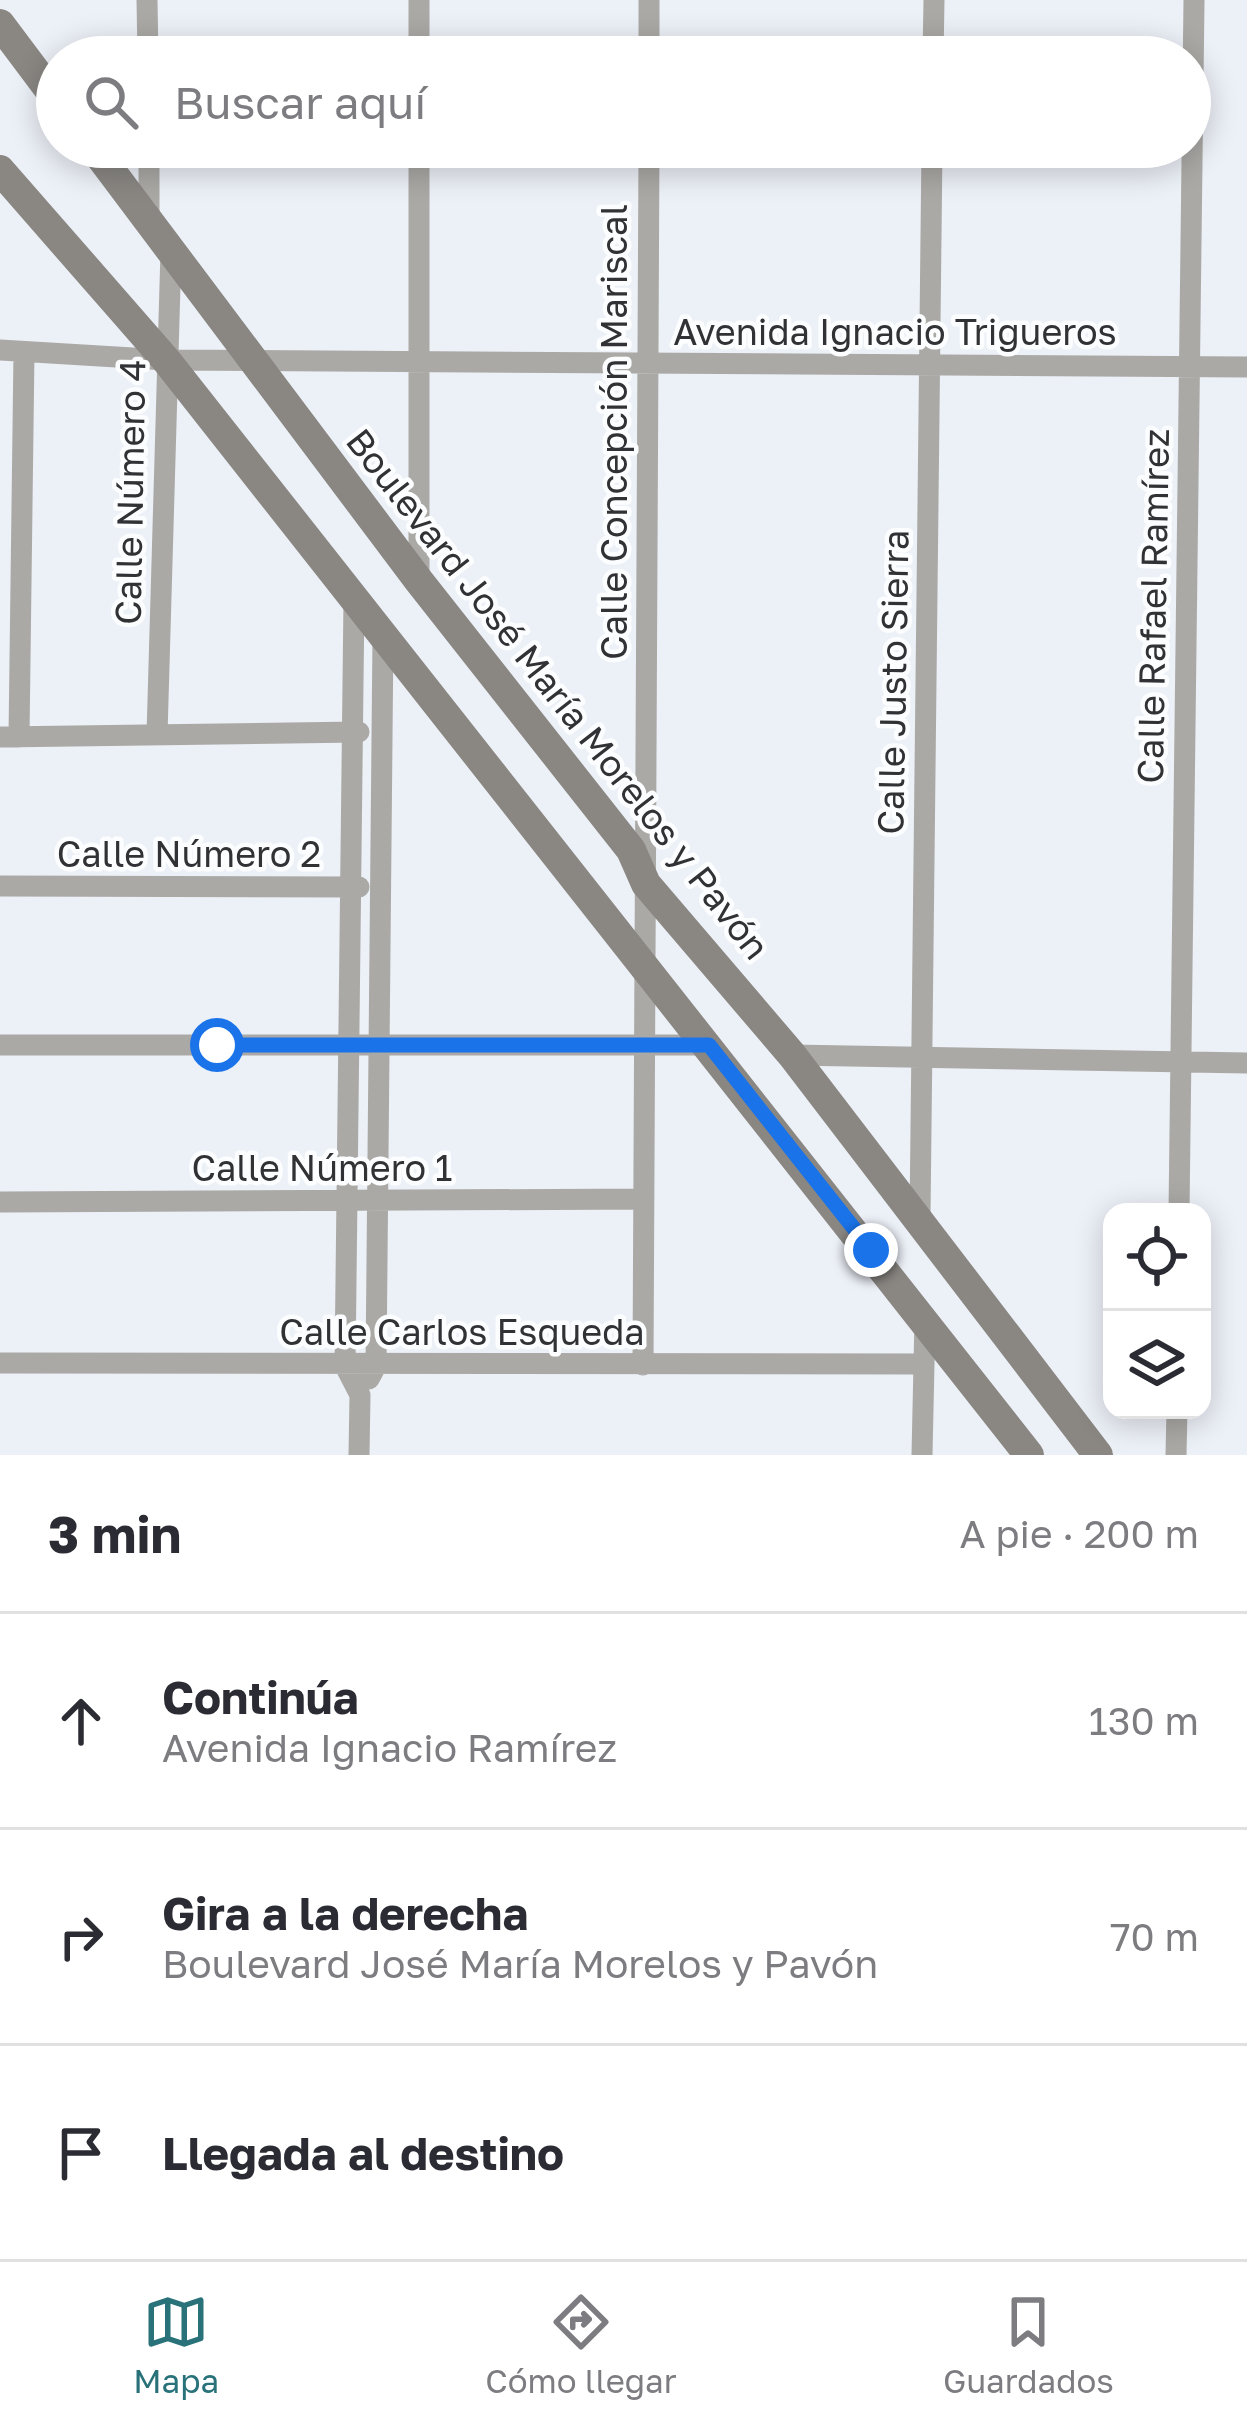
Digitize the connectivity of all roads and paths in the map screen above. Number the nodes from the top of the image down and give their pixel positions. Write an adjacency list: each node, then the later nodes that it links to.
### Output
1 (147, 0): 7 (street)
2 (419, 0): 8 (street)
3 (649, 0): 9 (street)
4 (934, 0): 10 (street)
5 (1194, 0): 11 (street, Calle Rafael Ramírez)
6 (0, 24): 12 (main road)
7 (148, 36)
8 (419, 36)
9 (649, 36)
10 (933, 36)
11 (1194, 36)
12 (36, 72)
13 (109, 168): 20 (main road, Boulevard José María Morelos y Pavón)
14 (148, 168): 20 (street)
15 (419, 168): 26 (street)
16 (649, 168): 27 (street, Calle Concepción Mariscal)
17 (932, 168): 28 (street, Calle Justo Sierra)
18 (1192, 168): 29 (street, Calle Rafael Ramírez)
19 (0, 170): 24 (main road)
20 (149, 222): 21 (main road, Boulevard José María Morelos y Pavón)
21 (172, 251): 24 (street, Calle Número 4); 25 (main road, Boulevard José María Morelos y Pavón)
22 (0, 350): 23 (street, Avenida Ignacio Trigueros)
23 (24, 352): 24 (street, Avenida Ignacio Trigueros); 37 (street)
24 (166, 360): 25 (street, Avenida Ignacio Trigueros); 32 (main road); 36 (street, Calle Número 4)
25 (254, 361): 26 (street, Avenida Ignacio Trigueros); 31 (main road, Boulevard José María Morelos y Pavón)
26 (419, 361): 27 (street, Avenida Ignacio Trigueros); 31 (street)
27 (648, 363): 28 (street, Avenida Ignacio Trigueros); 38 (street, Calle Concepción Mariscal)
28 (929, 365): 29 (street, Avenida Ignacio Trigueros); 49 (street, Calle Justo Sierra)
29 (1189, 367): 30 (street, Avenida Ignacio Trigueros); 50 (street, Calle Rafael Ramírez)
30 (1247, 368)
31 (419, 580): 38 (main road, Boulevard José María Morelos y Pavón)
32 (354, 598): 33 (main road); 35 (street)
33 (383, 634): 34 (street); 42 (main road)
34 (379, 731): 35 (street); 41 (street)
35 (348, 732): 36 (street); 40 (street)
36 (158, 734): 37 (street)
37 (9, 737)
38 (646, 884): 42 (street, Calle Concepción Mariscal); 48 (main road, Boulevard José María Morelos y Pavón)
39 (0, 886): 40 (street, Calle Número 2)
40 (347, 887): 41 (street, Calle Número 2); 43 (street)
41 (378, 887): 44 (street)
42 (645, 971): 45 (street, Calle Concepción Mariscal); 47 (main road)
43 (347, 1044): 44 (street); 46 (street); 54 (street)
44 (377, 1044): 45 (street); 53 (street)
45 (645, 1044): 47 (street); 52 (street, Calle Concepción Mariscal)
46 (0, 1045)
47 (709, 1045): 58 (main road)
48 (792, 1055): 49 (street); 57 (main road, Boulevard José María Morelos y Pavón)
49 (922, 1061): 50 (street); 57 (street, Calle Justo Sierra)
50 (1181, 1063): 51 (street); 56 (street, Calle Rafael Ramírez)
51 (1247, 1064)
52 (644, 1199): 53 (street, Calle Número 1); 61 (street, Calle Concepción Mariscal)
53 (376, 1200): 54 (street, Calle Número 1); 63 (street)
54 (346, 1201): 55 (street, Calle Número 1); 62 (street)
55 (0, 1202)
56 (1179, 1203)
57 (920, 1217): 69 (main road, Boulevard José María Morelos y Pavón)
58 (925, 1318): 60 (street); 68 (main road)
59 (0, 1363): 62 (street, Calle Carlos Esqueda)
60 (923, 1364): 61 (street, Calle Carlos Esqueda); 67 (street)
61 (643, 1365): 63 (street, Calle Carlos Esqueda)
62 (345, 1366): 63 (street, Calle Carlos Esqueda); 64 (street)
63 (376, 1366): 64 (street)
64 (360, 1395): 66 (street)
65 (1177, 1419): 70 (street)
66 (358, 1455)
67 (922, 1455)
68 (1029, 1455)
69 (1098, 1455)
70 (1176, 1455)

